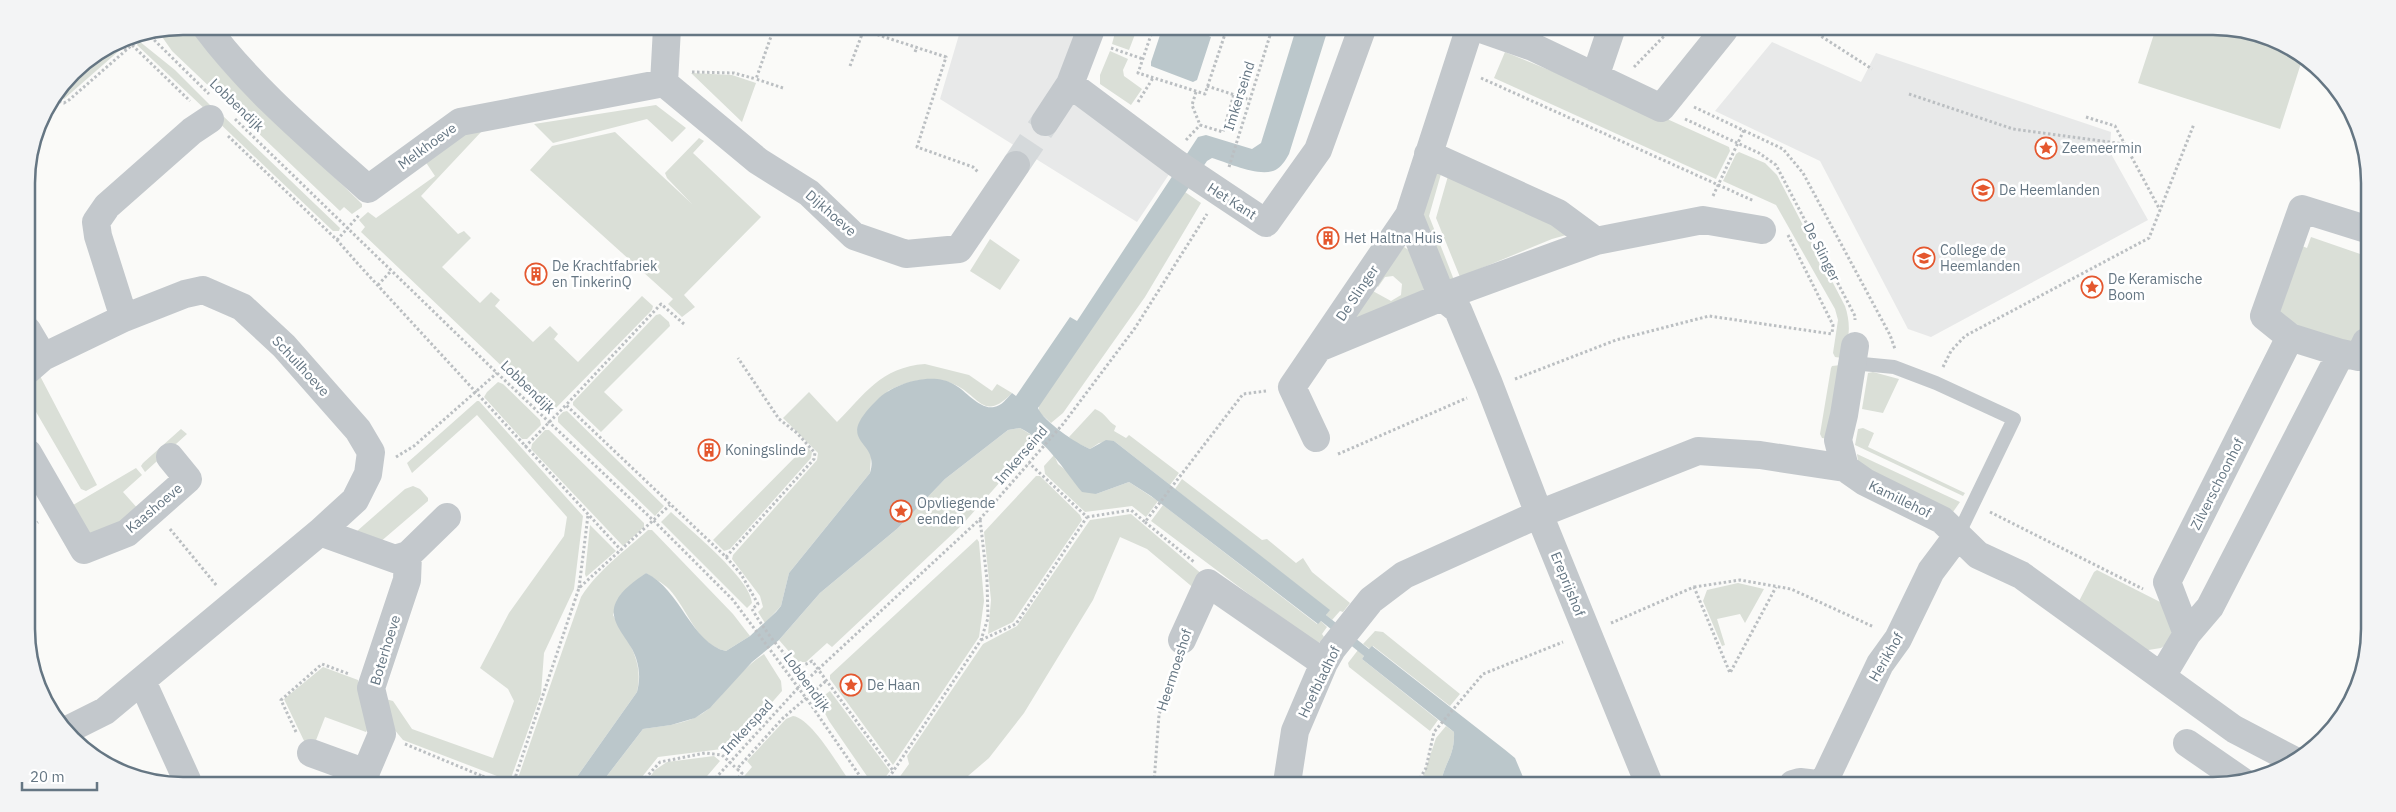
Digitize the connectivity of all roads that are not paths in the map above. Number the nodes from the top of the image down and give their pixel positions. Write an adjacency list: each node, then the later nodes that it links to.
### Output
1 (212, 35): 10 (street, Melkhoeve)
2 (666, 35): 10 (street)
3 (1089, 35): 11 (street)
4 (1360, 35): 11 (street, Het Kant)
5 (1467, 35): 14 (street, De Slinger)
6 (1498, 35): 9 (street)
7 (1610, 35): 9 (street)
8 (1720, 35): 9 (street)
9 (1604, 73)
10 (665, 77): 15 (street, Dijkhoeve)
11 (1070, 84): 13 (street)
12 (218, 110): 21 (street)
13 (1045, 122)
14 (1428, 154): 16 (street, De Slinger); 19 (street)
15 (1016, 166)
16 (1409, 215): 20 (street); 24 (street, De Slinger)
17 (2361, 227): 22 (street)
18 (1774, 231): 19 (street, De Slinger)
19 (1596, 241): 20 (street, De Slinger)
20 (1442, 297): 24 (street, De Slinger); 32 (street, Ereprijshof)
21 (124, 318): 27 (street, Schuilhoeve); 34 (street, Schuilhoeve)
22 (2290, 338): 25 (street); 37 (street, Zilverschoonhof)
23 (1842, 346): 31 (street); 35 (lane)
24 (1321, 347): 28 (street, De Slinger)
25 (2341, 353): 26 (street); 37 (street)
26 (2361, 353)
27 (35, 364)
28 (1316, 438)
29 (170, 457): 30 (street, Kaashoeve)
30 (35, 465)
31 (1845, 468): 32 (street, Kamillehof); 35 (street, Kamillehof)
32 (1539, 514): 39 (street, Hoefbladhof); 50 (street, Ereprijshof)
33 (447, 516): 36 (street)
34 (320, 532): 36 (street); 41 (street, Schuilhoeve)
35 (1958, 535): 40 (street, Kamillehof); 51 (street, Herikhof)
36 (408, 555): 48 (street, Boterhoeve)
37 (2186, 634): 40 (street)
38 (1182, 640): 39 (street, Heermoeshof)
39 (1328, 656): 49 (street, Hoefbladhof)
40 (2162, 676): 45 (street, Kamillehof)
41 (142, 681): 42 (street, Schuilhoeve); 47 (street)
42 (73, 727)
43 (2187, 743): 46 (street)
44 (312, 753): 48 (street)
45 (2280, 761)
46 (2234, 775)
47 (187, 777)
48 (364, 777)
49 (1288, 777)
50 (1646, 777)
51 (1826, 777)

